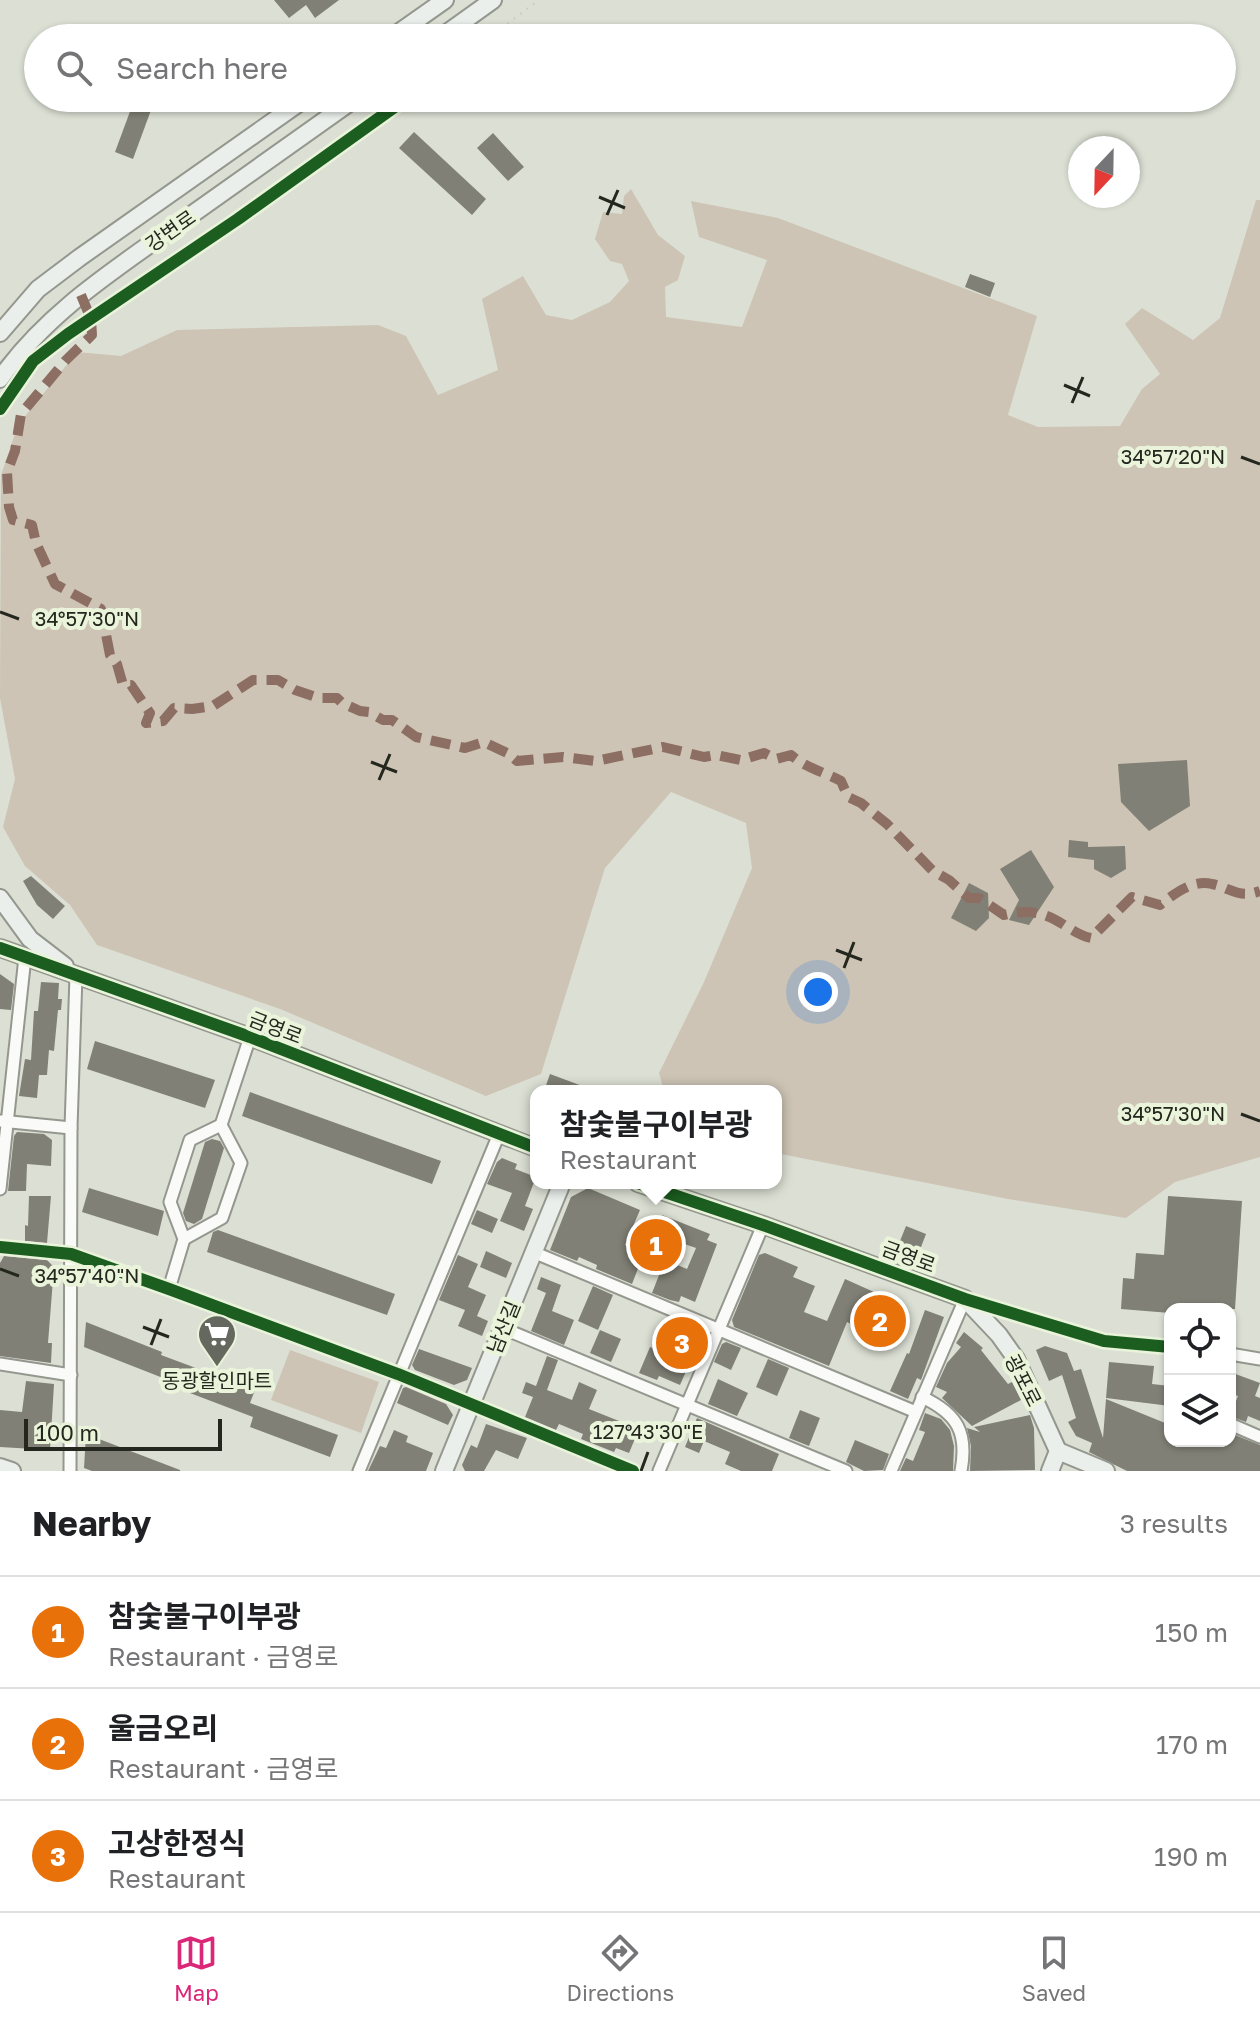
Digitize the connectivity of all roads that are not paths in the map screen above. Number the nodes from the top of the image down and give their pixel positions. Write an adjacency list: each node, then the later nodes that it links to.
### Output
1 (445, 0): 3 (street)
2 (493, 0): 4 (street)
3 (411, 24)
4 (460, 24)
5 (286, 112): 7 (street, 강변로)
6 (336, 112): 8 (street, 강변로)
7 (0, 333)
8 (0, 379)
9 (0, 898): 12 (street)
10 (0, 948): 11 (street, 금영로)
11 (25, 957): 12 (street, 금영로); 14 (street)
12 (76, 975): 13 (street, 금영로); 16 (street)
13 (250, 1037): 15 (street); 17 (street, 금영로)
14 (3, 1122): 16 (street); 19 (street)
15 (221, 1125): 23 (street); 23 (street)
16 (71, 1128): 26 (street)
17 (499, 1134): 18 (street, 금영로); 35 (street)
18 (530, 1146)
19 (0, 1189)
20 (559, 1189): 25 (street, 남산길)
21 (656, 1189): 22 (street, 금영로)
22 (763, 1225): 28 (street, 금영로); 30 (street)
23 (184, 1239): 27 (street)
24 (0, 1247): 26 (street)
25 (533, 1252): 29 (street, 남산길); 30 (street)
26 (71, 1254): 27 (street); 36 (street)
27 (169, 1289): 35 (street)
28 (965, 1299): 31 (street, 금영로); 37 (street); 43 (street, 광포로)
29 (502, 1328): 38 (street, 남산길); 39 (street)
30 (719, 1328): 39 (street); 40 (street)
31 (1164, 1346)
32 (1236, 1355): 33 (street)
33 (1260, 1359)
34 (0, 1364): 36 (street)
35 (398, 1374): 38 (street); 47 (street)
36 (71, 1375): 46 (street)
37 (922, 1397): 40 (street); 53 (street)
38 (471, 1404): 48 (street, 남산길); 49 (street)
39 (687, 1404): 50 (street); 51 (street)
40 (916, 1412): 52 (street)
41 (1236, 1427): 42 (street)
42 (1260, 1437)
43 (1058, 1451): 54 (street); 55 (street)
44 (0, 1467): 45 (street)
45 (12, 1471)
46 (70, 1471)
47 (359, 1471)
48 (445, 1471)
49 (633, 1471)
50 (659, 1471)
51 (846, 1471)
52 (891, 1471)
53 (961, 1471)
54 (1050, 1471)
55 (1106, 1471)

